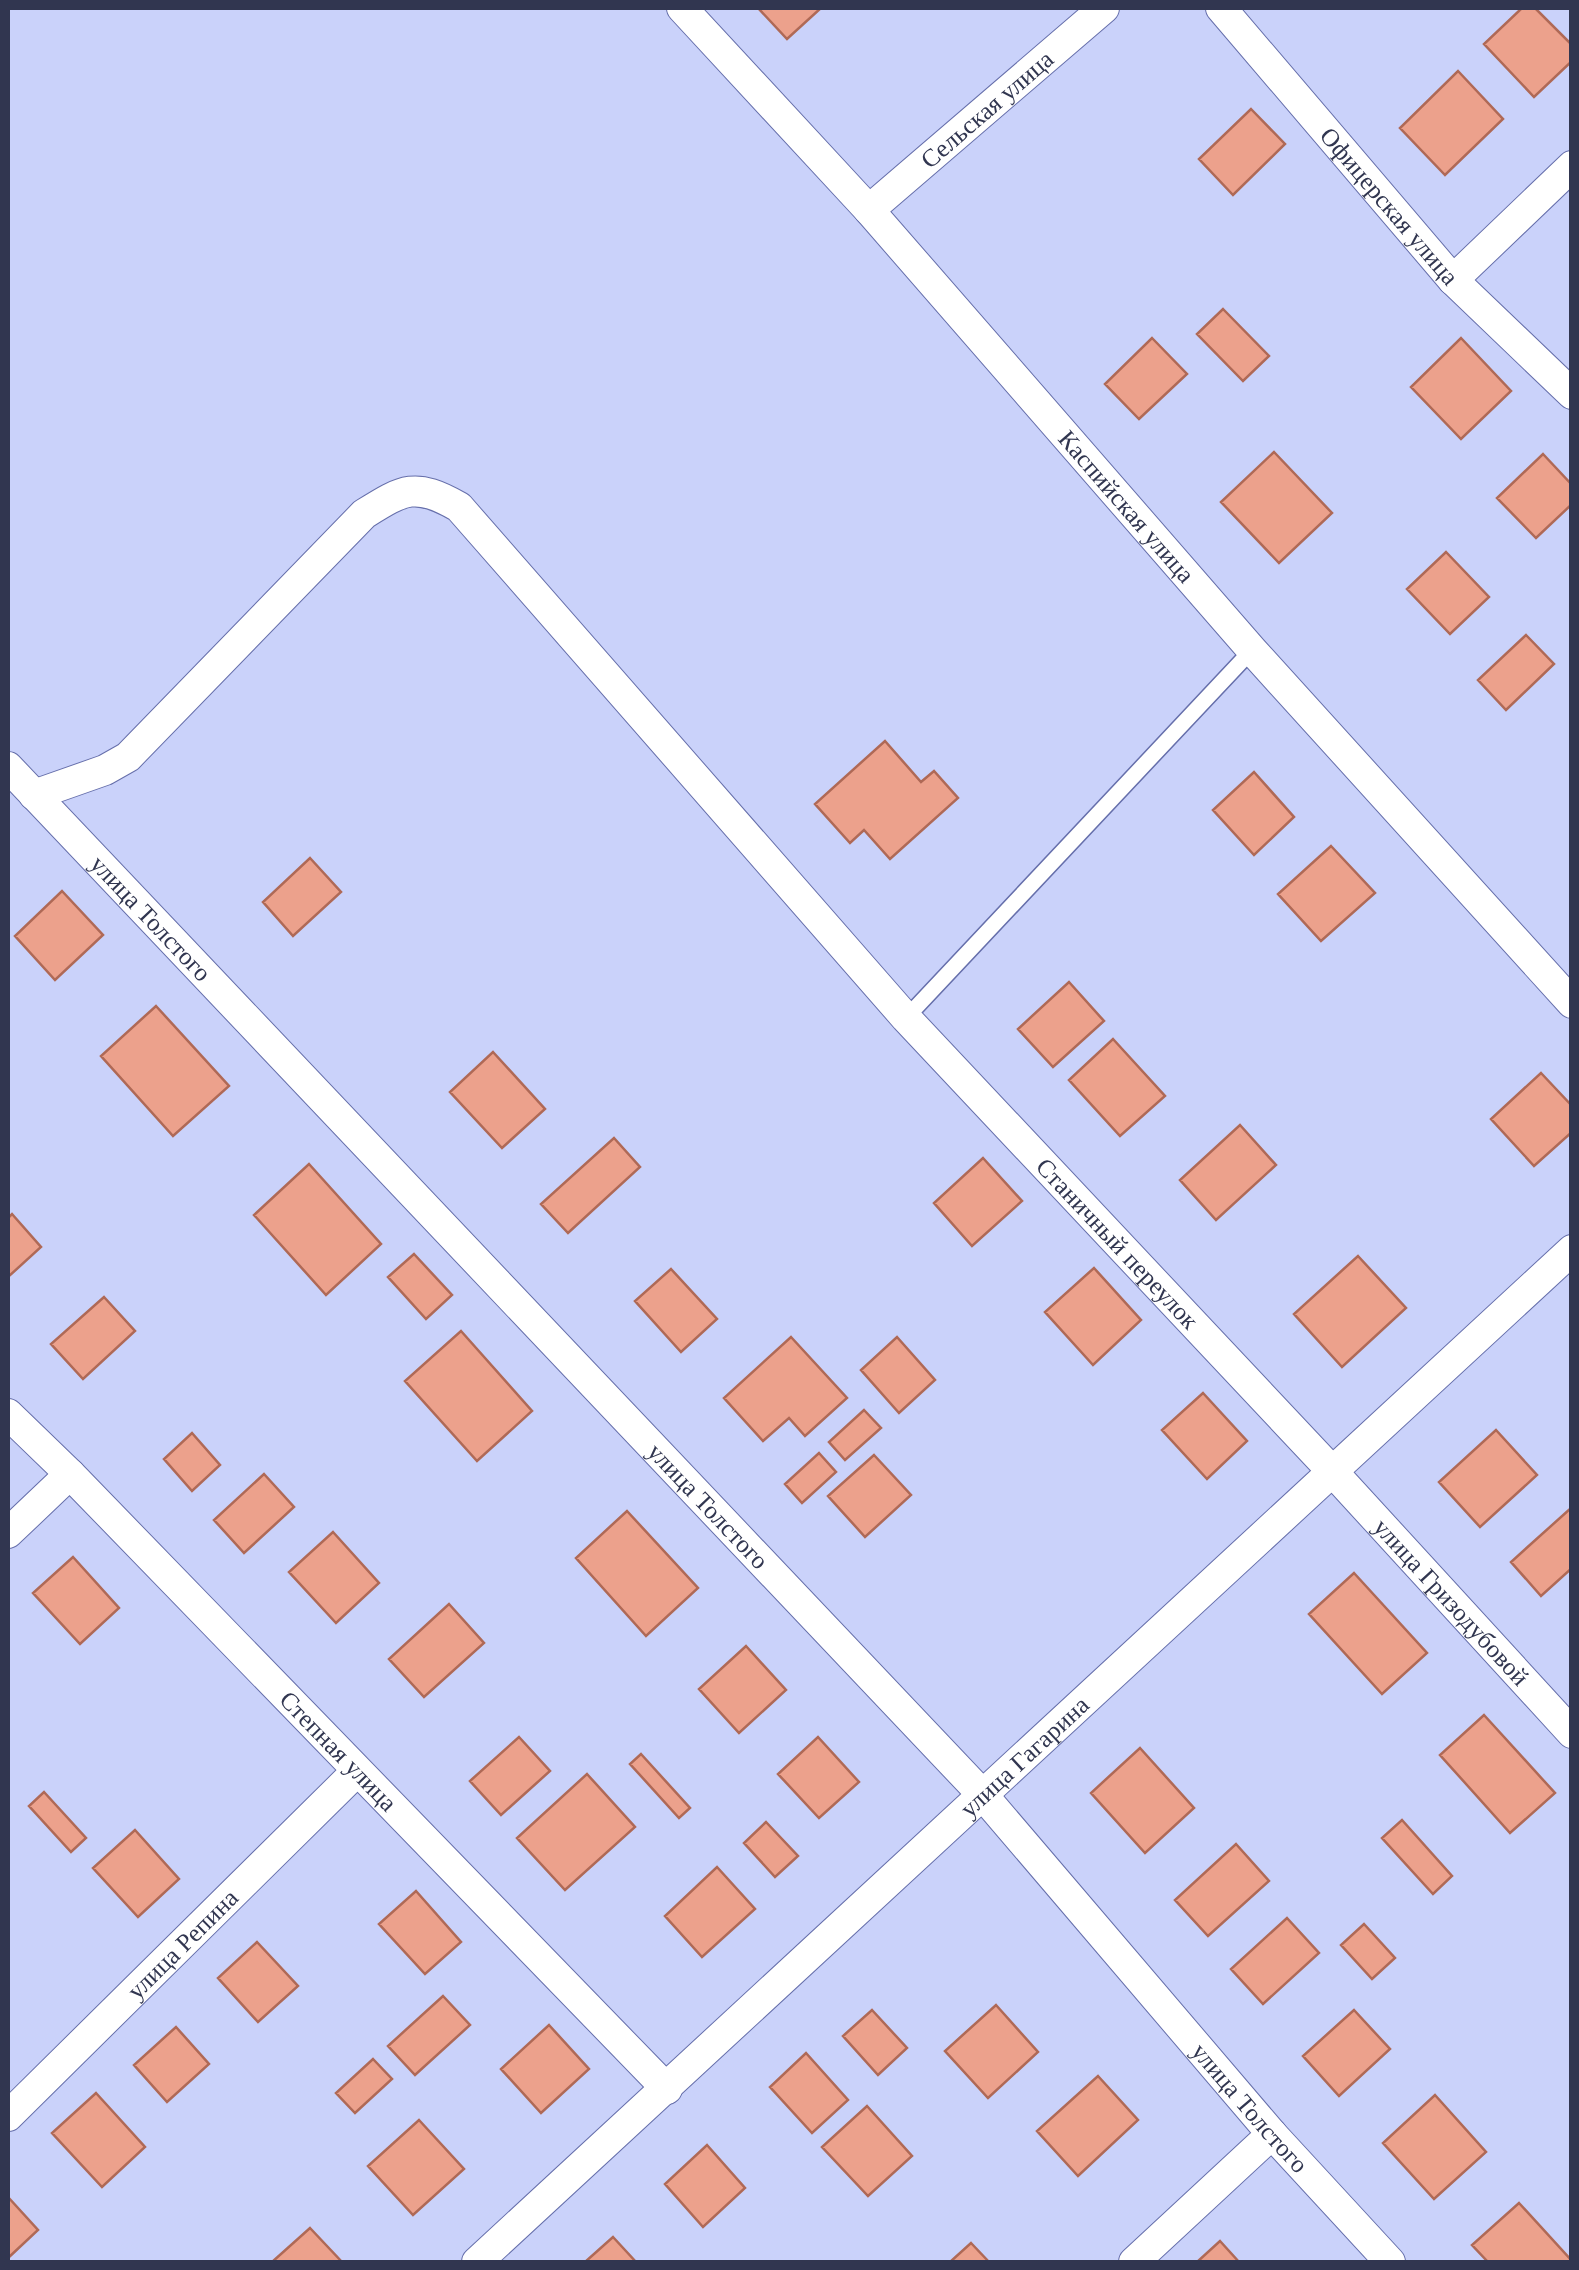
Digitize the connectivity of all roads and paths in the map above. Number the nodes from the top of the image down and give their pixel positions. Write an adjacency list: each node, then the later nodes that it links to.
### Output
1 (682, 8): 5 (street, Каспийская улица)
2 (1104, 8): 5 (street, Сельская улица)
3 (1220, 8): 6 (street, Офицерская улица)
4 (1572, 166): 6 (street)
5 (868, 210): 8 (street, Каспийская улица)
6 (1452, 280): 7 (street, Офицерская улица)
7 (1572, 394)
8 (1252, 650): 11 (street, Каспийская улица); 12 (lane)
9 (8, 767): 10 (street, улица Толстого)
10 (34, 795): 12 (street, Станичный переулок); 20 (street, улица Толстого)
11 (1572, 1002)
12 (906, 1018): 15 (street, Станичный переулок)
13 (1572, 1250): 15 (street, улица Гагарина)
14 (8, 1414): 16 (street, Степная улица)
15 (1332, 1471): 18 (street, улица Гризодубовой); 20 (street, улица Гагарина)
16 (70, 1474): 17 (street); 19 (street, Степная улица)
17 (8, 1533)
18 (1572, 1733)
19 (357, 1771): 21 (street, Степная улица); 22 (street, улица Репина)
20 (981, 1793): 21 (street, улица Гагарина); 23 (street, улица Толстого)
21 (667, 2089): 24 (street, улица Гагарина)
22 (8, 2116)
23 (1272, 2134): 25 (street); 26 (street, улица Толстого)
24 (477, 2262)
25 (1134, 2262)
26 (1390, 2262)

